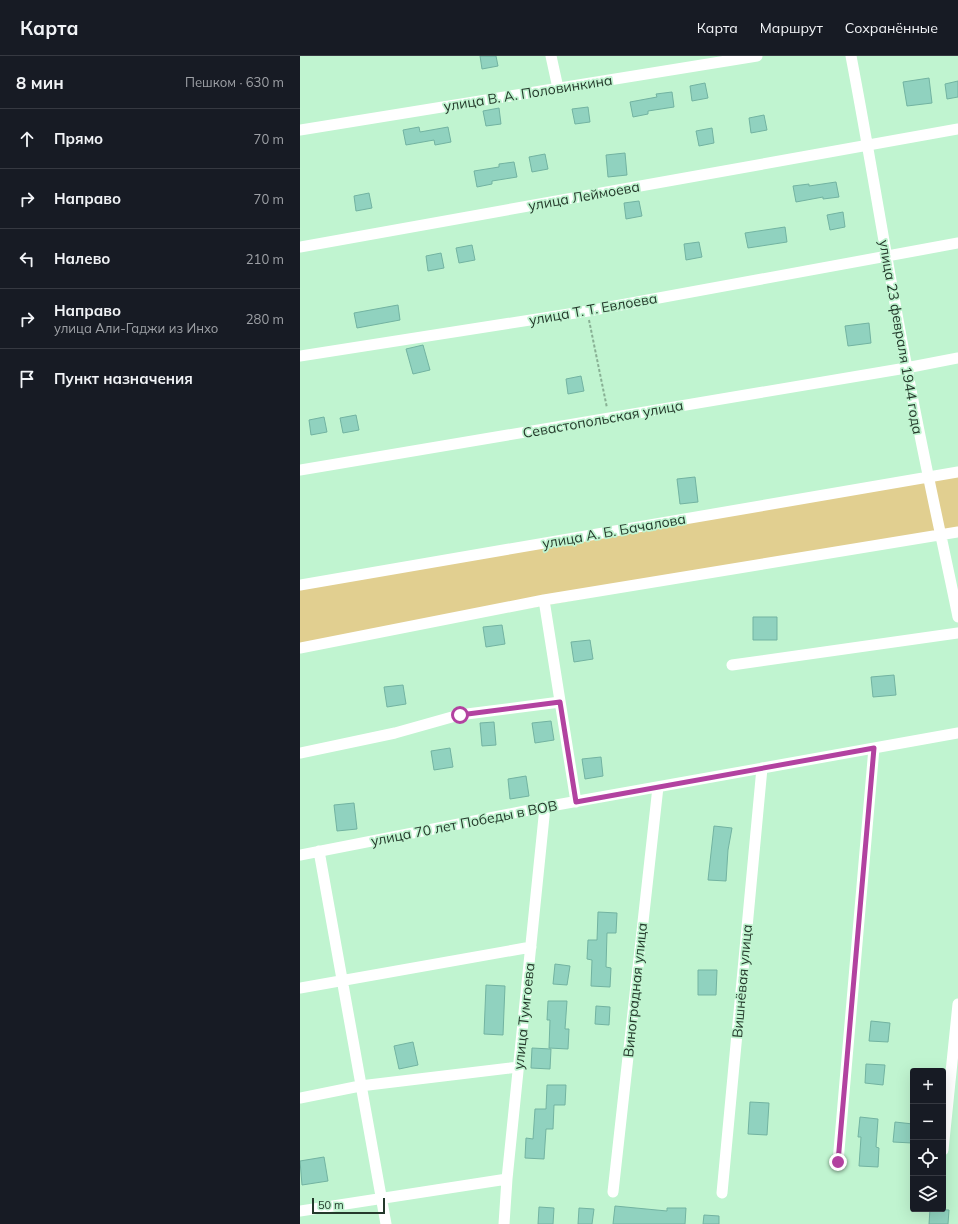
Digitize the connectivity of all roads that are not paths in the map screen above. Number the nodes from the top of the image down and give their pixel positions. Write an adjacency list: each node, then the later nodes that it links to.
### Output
1 (551, 56): 4 (street)
2 (757, 56): 4 (street, улица В. А. Половинкина)
3 (851, 56): 7 (street, улица 23 февраля 1944 года)
4 (558, 88): 6 (street, улица В. А. Половинкина)
5 (958, 129): 7 (street, улица Леймоева)
6 (300, 130)
7 (868, 145): 9 (street, улица Леймоева); 10 (street, улица 23 февраля 1944 года)
8 (958, 243): 10 (street, улица Т. Т. Евлоева)
9 (300, 247)
10 (886, 256): 11 (street, улица Т. Т. Евлоева); 13 (street, улица 23 февраля 1944 года)
11 (300, 356)
12 (958, 358): 13 (street, Севастопольская улица)
13 (906, 368): 14 (street, Севастопольская улица); 16 (street, улица 23 февраля 1944 года)
14 (300, 470)
15 (958, 472): 16 (street, улица А. Б. Бачалова)
16 (927, 477): 18 (street, улица 23 февраля 1944 года); 19 (street, улица А. Б. Бачалова)
17 (958, 532): 18 (street)
18 (941, 536): 20 (street); 21 (street, улица 23 февраля 1944 года)
19 (300, 585)
20 (544, 600): 23 (street); 25 (street)
21 (958, 617)
22 (958, 632): 24 (street)
23 (300, 648)
24 (732, 665)
25 (560, 702): 28 (street); 31 (street)
26 (958, 733): 27 (street, улица 70 лет Победы в ВОВ)
27 (874, 748): 29 (street, улица 70 лет Победы в ВОВ); 43 (street)
28 (300, 753)
29 (762, 768): 30 (street, улица 70 лет Победы в ВОВ); 46 (street, Вишнёвая улица)
30 (658, 787): 31 (street, улица 70 лет Победы в ВОВ); 45 (street, Виноградная улица)
31 (576, 802): 32 (street, улица 70 лет Победы в ВОВ)
32 (545, 807): 33 (street, улица 70 лет Победы в ВОВ); 35 (street, улица Тумгоева)
33 (319, 851): 34 (street, улица 70 лет Победы в ВОВ); 36 (street)
34 (300, 855)
35 (531, 948): 36 (street); 39 (street, улица Тумгоева)
36 (342, 980): 37 (street); 40 (street)
37 (300, 988)
38 (958, 1004): 42 (street)
39 (518, 1067): 40 (street); 44 (street, улица Тумгоева)
40 (360, 1086): 41 (street); 47 (street)
41 (300, 1098)
42 (944, 1140)
43 (838, 1162)
44 (507, 1180): 47 (street); 50 (street, улица Тумгоева)
45 (613, 1192)
46 (722, 1193)
47 (381, 1198): 48 (street); 49 (street)
48 (300, 1211)
49 (386, 1224)
50 (504, 1224)

